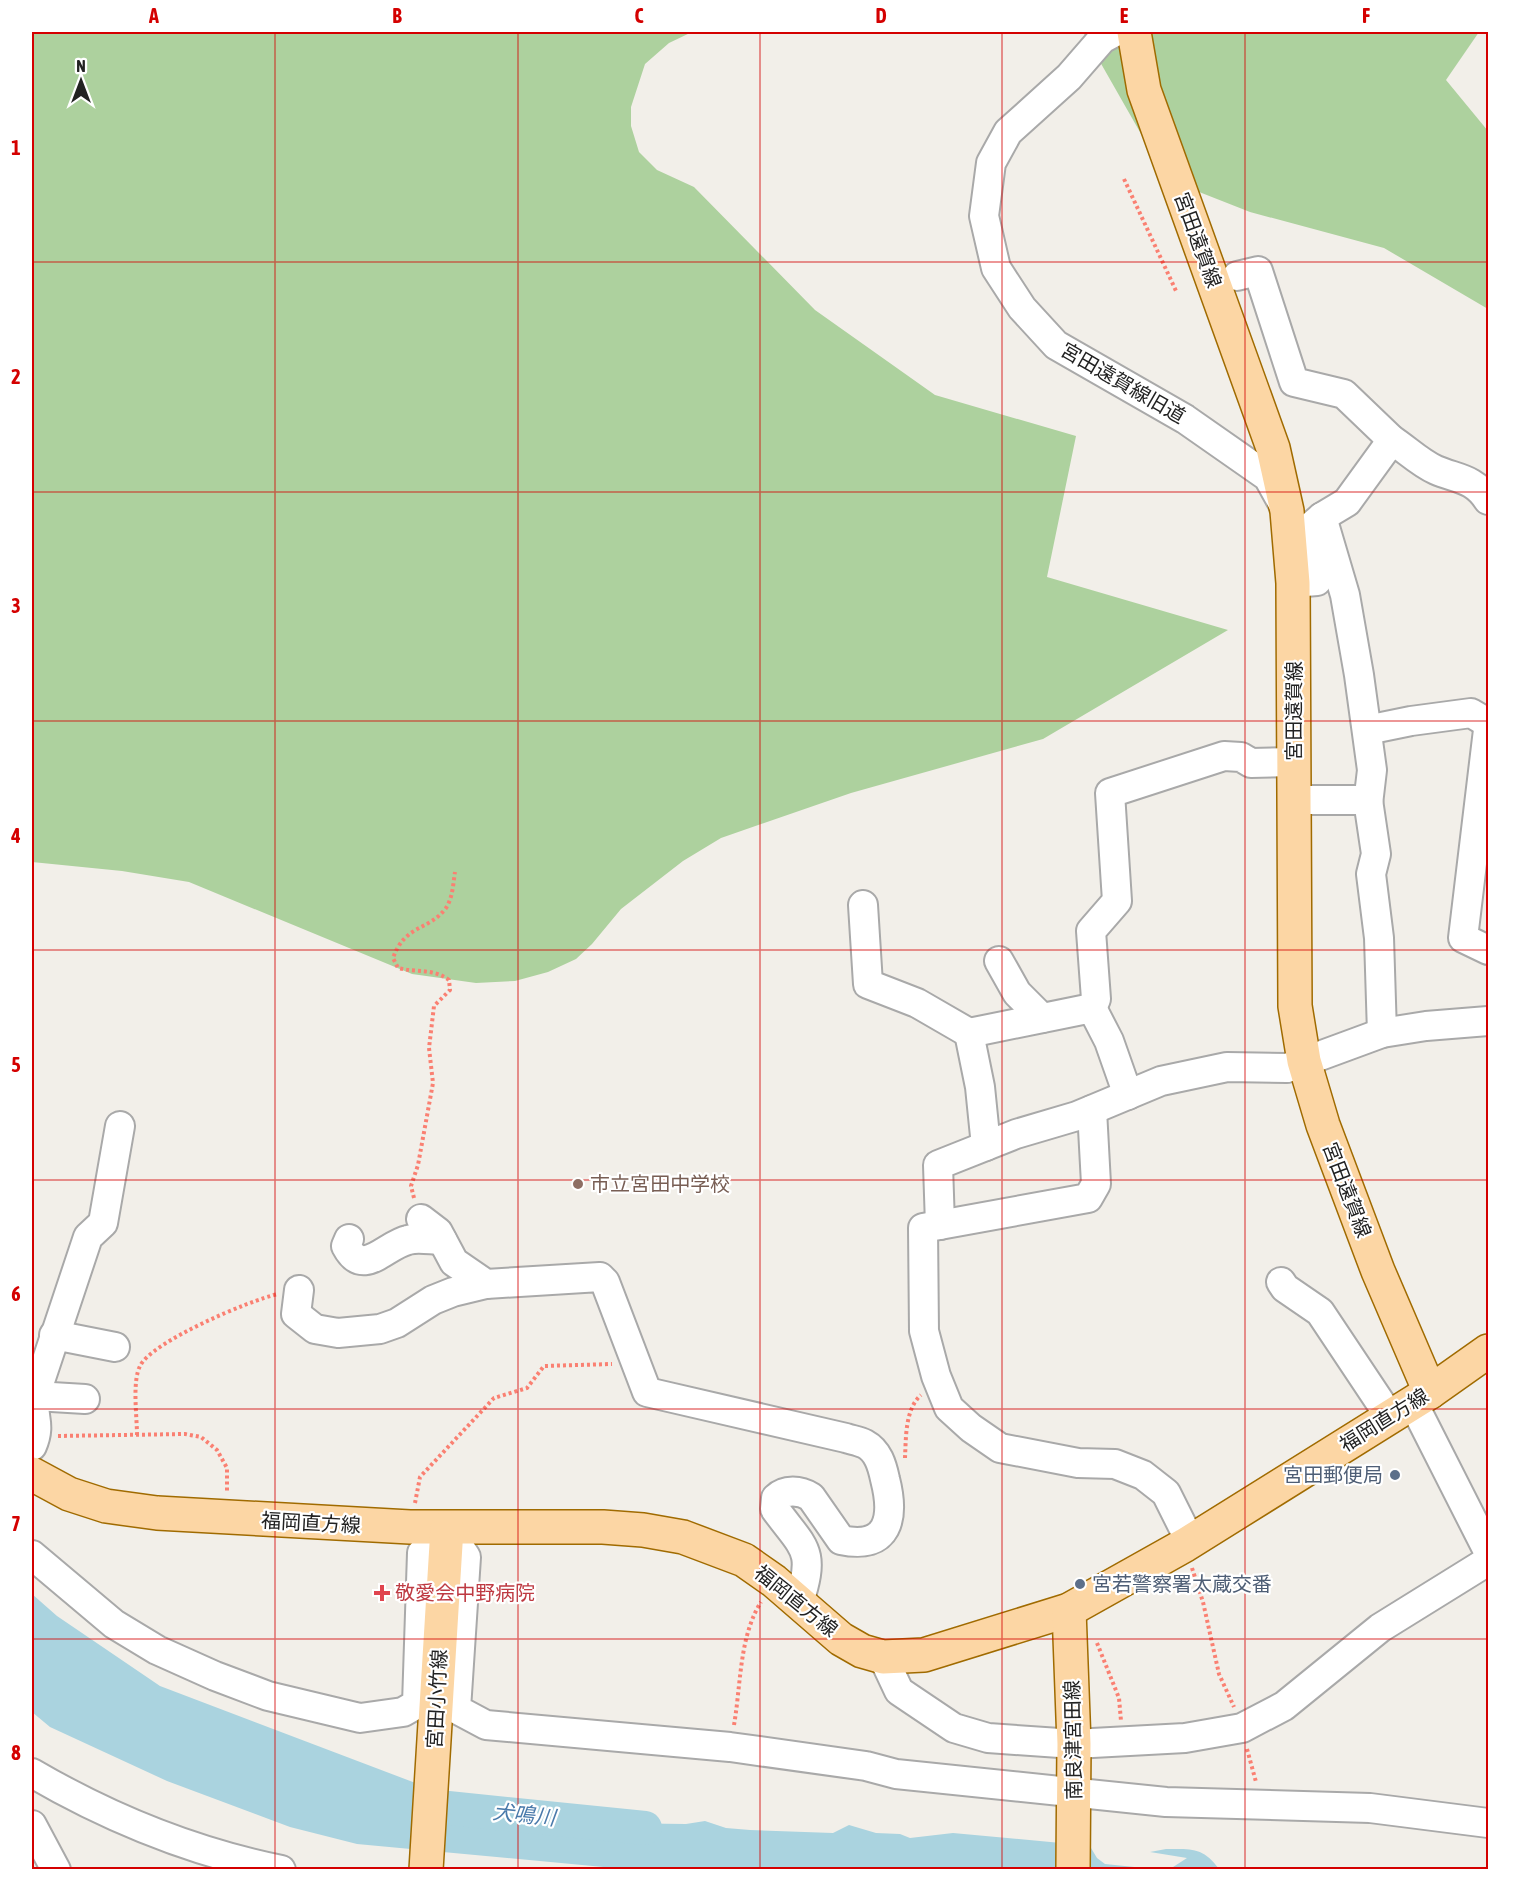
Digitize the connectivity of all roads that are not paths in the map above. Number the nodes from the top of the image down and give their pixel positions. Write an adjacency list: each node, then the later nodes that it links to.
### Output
1 (1115, 32): 6 (street, 宮田遠賀線旧道)
2 (1134, 32): 6 (main road, 宮田遠賀線)
3 (1237, 276): 4 (street)
4 (1392, 440): 5 (street); 7 (street)
5 (1488, 500)
6 (1287, 511): 8 (main road, 宮田遠賀線)
7 (1322, 517): 8 (street); 10 (street)
8 (1293, 583): 12 (main road, 宮田遠賀線)
9 (1488, 723): 10 (street)
10 (1367, 730): 14 (street)
11 (1488, 730): 16 (street)
12 (1294, 762): 13 (main road, 宮田遠賀線); 18 (street)
13 (1294, 800): 14 (street); 23 (main road, 宮田遠賀線)
14 (1368, 804): 22 (street)
15 (863, 905): 21 (street)
16 (1488, 950)
17 (999, 960): 19 (street)
18 (1092, 1008): 19 (street); 24 (street)
19 (1042, 1018): 21 (street)
20 (1488, 1021): 22 (street)
21 (969, 1033): 27 (street)
22 (1382, 1033): 23 (street)
23 (1305, 1061): 24 (street); 40 (main road, 宮田遠賀線)
24 (1128, 1095): 25 (street)
25 (1092, 1110): 27 (street); 29 (street)
26 (120, 1126): 35 (street)
27 (986, 1146): 29 (street)
28 (421, 1219): 31 (street)
29 (940, 1225): 44 (street)
30 (349, 1239): 31 (street)
31 (442, 1240): 33 (street)
32 (1281, 1282): 40 (street)
33 (486, 1284): 34 (street); 48 (street)
34 (299, 1290)
35 (43, 1332): 36 (street); 38 (street); 41 (street)
36 (116, 1347)
37 (1488, 1351): 40 (main road, 福岡直方線)
38 (32, 1359)
39 (85, 1399): 41 (street)
40 (1411, 1404): 44 (main road, 福岡直方線); 45 (street)
41 (34, 1418)
42 (32, 1474): 43 (main road, 福岡直方線)
43 (446, 1543): 46 (street); 48 (main road, 福岡直方線); 54 (street); 60 (main road, 宮田小竹線)
44 (1187, 1543): 49 (main road, 福岡直方線)
45 (1488, 1551)
46 (32, 1555)
47 (1488, 1561): 51 (street)
48 (799, 1602): 50 (main road, 福岡直方線)
49 (1075, 1607): 50 (main road, 福岡直方線); 51 (main road, 南良津宮田線)
50 (883, 1656): 51 (street)
51 (1074, 1744): 54 (main road, 南良津宮田線)
52 (32, 1761): 55 (street)
53 (32, 1773): 55 (street)
54 (1074, 1792): 56 (street); 61 (main road, 南良津宮田線)
55 (74, 1797): 59 (street)
56 (1488, 1823)
57 (32, 1826): 58 (street)
58 (56, 1869)
59 (281, 1869)
60 (426, 1869)
61 (1073, 1869)

